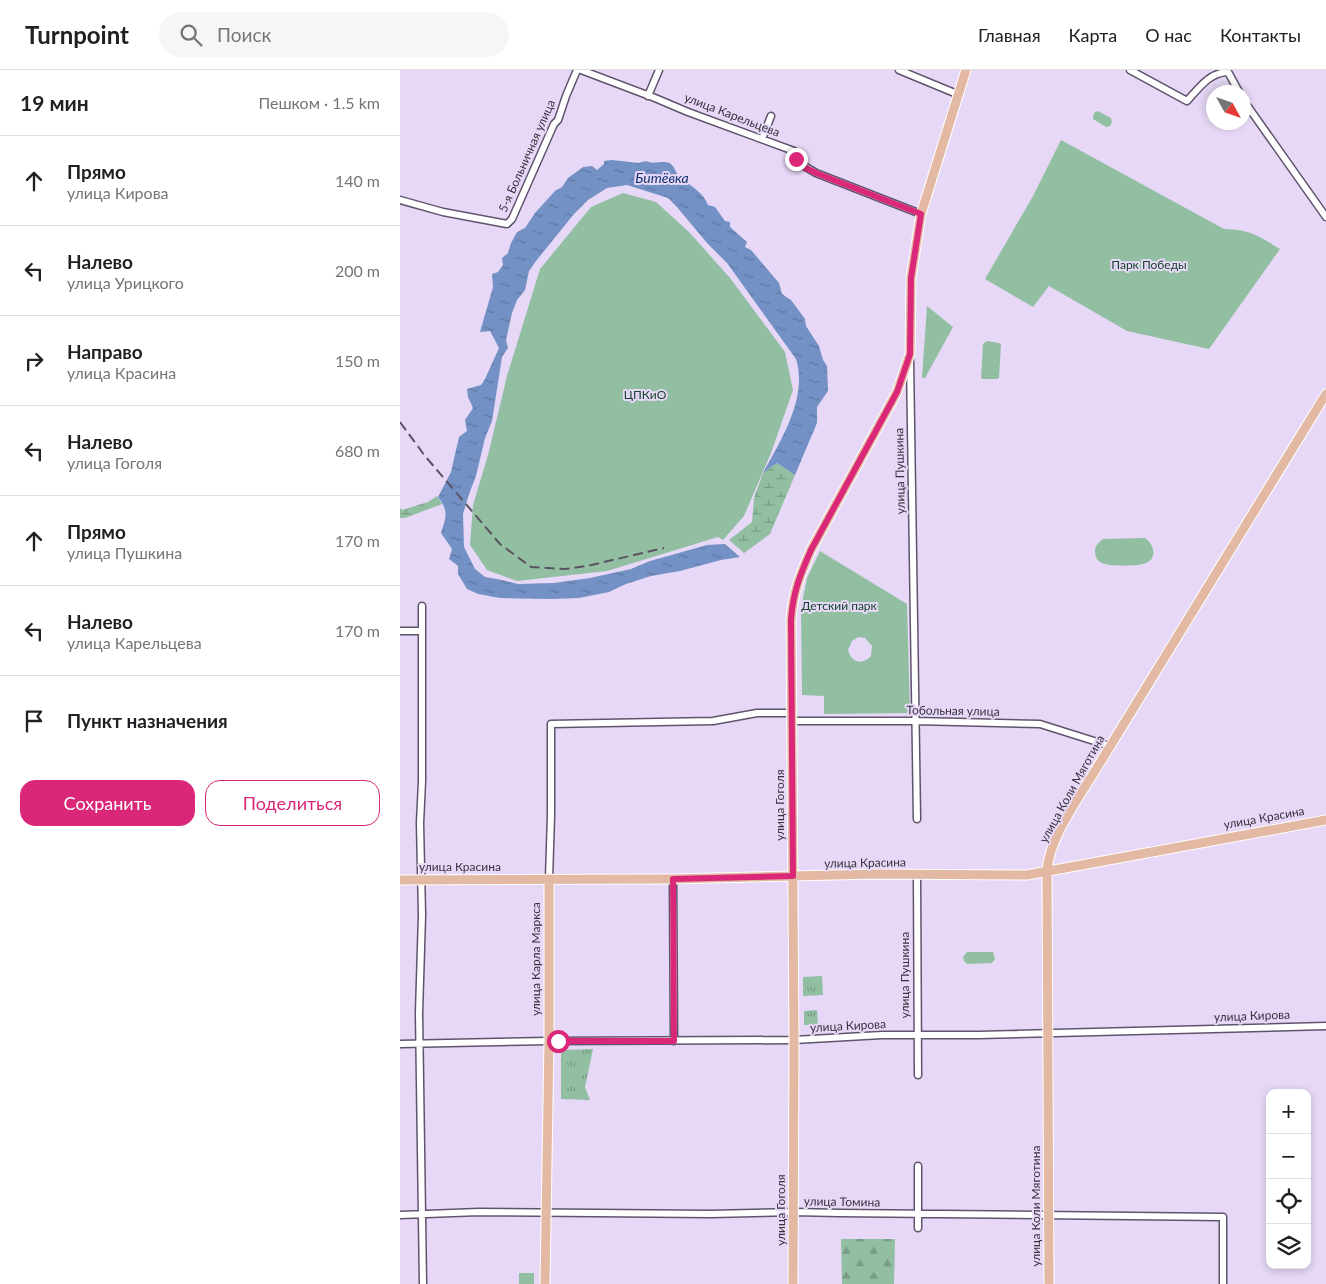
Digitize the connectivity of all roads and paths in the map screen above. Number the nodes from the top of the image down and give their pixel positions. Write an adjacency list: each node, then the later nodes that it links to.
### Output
1 (579, 70): 9 (street, улица Карельцева); 13 (street, 5-я Больничная улица)
2 (659, 70): 9 (street)
3 (899, 70): 8 (street)
4 (966, 70): 8 (main road, улица Пушкина)
5 (1130, 70): 6 (street)
6 (1227, 71): 7 (street)
7 (1235, 85)
8 (957, 94): 14 (main road, улица Пушкина)
9 (648, 96): 12 (street, улица Карельцева)
10 (1251, 111): 15 (street)
11 (771, 116): 12 (street)
12 (762, 139): 14 (street, улица Карельцева)
13 (400, 200)
14 (921, 214): 16 (main road, улица Пушкина)
15 (1326, 217)
16 (910, 354): 21 (main road, улица Гоголя); 22 (street, улица Пушкина)
17 (1326, 394): 24 (main road, улица Коли Мяготина)
18 (422, 606): 20 (street)
19 (400, 631): 20 (street)
20 (421, 631): 30 (street)
21 (792, 717): 22 (street, Тобольная улица); 23 (street, Тобольная улица); 29 (main road, улица Гоголя)
22 (916, 721): 24 (street, Тобольная улица); 25 (street, улица Пушкина)
23 (550, 724): 31 (street, улица Карла Маркса)
24 (1110, 746): 27 (main road, улица Коли Мяготина)
25 (917, 820)
26 (1326, 820): 27 (main road, улица Красина)
27 (1047, 872): 28 (main road, улица Красина); 35 (main road, улица Коли Мяготина)
28 (917, 874): 29 (main road, улица Красина); 36 (street, улица Пушкина)
29 (793, 876): 32 (main road, улица Красина); 37 (main road, улица Гоголя)
30 (422, 879): 31 (main road, улица Красина); 33 (main road, улица Красина); 41 (street)
31 (549, 879): 32 (main road, улица Красина); 38 (main road, улица Карла Маркса)
32 (673, 879): 39 (street)
33 (400, 880)
34 (1326, 1026): 35 (street, улица Кирова)
35 (1048, 1032): 36 (street, улица Кирова); 48 (main road, улица Коли Мяготина)
36 (918, 1035): 37 (street, улица Кирова); 42 (street, улица Пушкина)
37 (794, 1040): 39 (street, улица Кирова); 45 (main road, улица Гоголя)
38 (549, 1041): 39 (street, улица Кирова); 41 (street, улица Кирова); 44 (main road, улица Карла Маркса)
39 (674, 1041)
40 (400, 1044): 41 (street, улица Кирова)
41 (420, 1044): 49 (street)
42 (918, 1075)
43 (918, 1166): 47 (street)
44 (546, 1212): 45 (street, улица Томина); 49 (street, улица Томина); 52 (main road, улица Карла Маркса)
45 (794, 1212): 47 (street, улица Томина); 53 (main road, улица Гоголя)
46 (400, 1214): 49 (street, улица Томина)
47 (918, 1214): 48 (street, улица Томина); 50 (street)
48 (1049, 1214): 54 (main road, улица Коли Мяготина); 55 (street, улица Томина)
49 (421, 1215): 51 (street)
50 (918, 1228)
51 (423, 1284)
52 (545, 1284)
53 (793, 1284)
54 (1049, 1284)
55 (1223, 1284)

